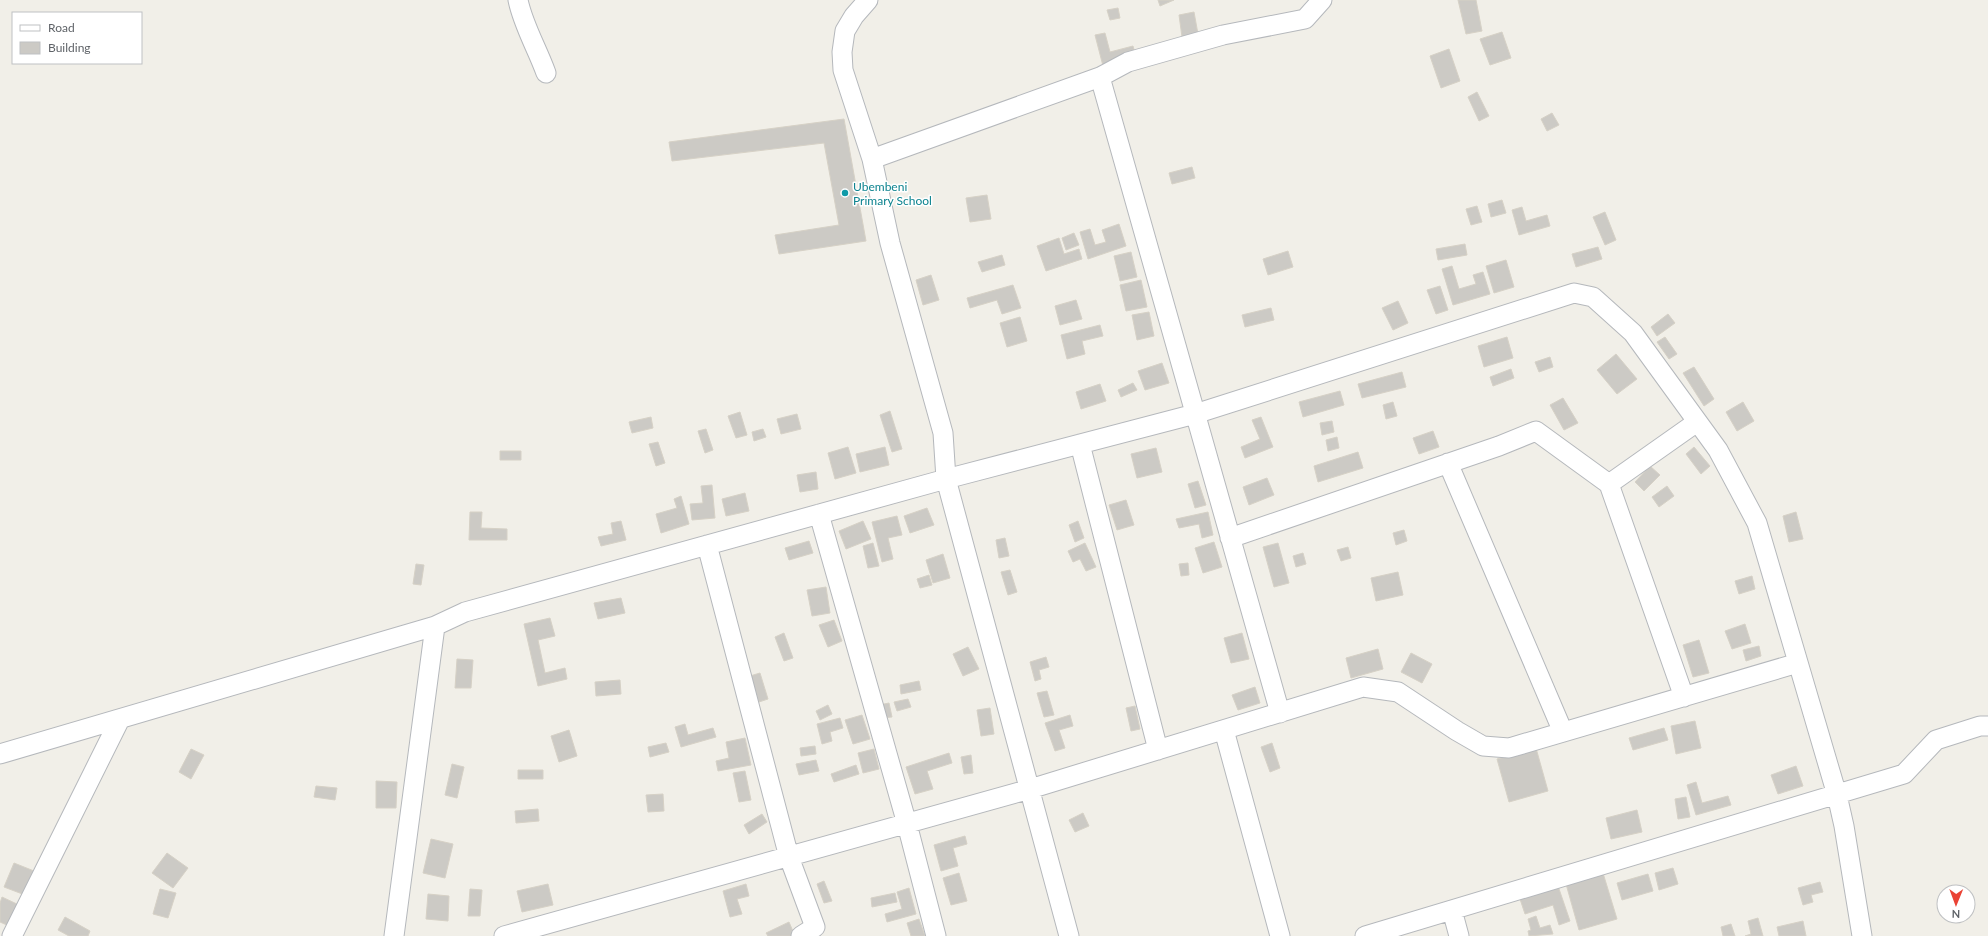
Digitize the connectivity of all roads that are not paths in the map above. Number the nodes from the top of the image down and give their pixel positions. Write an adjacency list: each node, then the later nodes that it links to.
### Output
1 (518, 0): 4 (street)
2 (868, 0): 6 (street)
3 (1322, 0): 5 (street)
4 (546, 73)
5 (1100, 77): 6 (street); 7 (street)
6 (872, 159): 11 (street)
7 (1195, 414): 8 (street); 9 (street); 14 (street)
8 (1697, 422): 12 (street); 17 (street)
9 (1080, 444): 11 (street); 24 (street)
10 (1448, 463): 12 (street); 14 (street); 23 (street)
11 (946, 479): 13 (street); 26 (street)
12 (1609, 484): 18 (street)
13 (819, 514): 15 (street); 28 (street)
14 (1230, 538): 19 (street)
15 (708, 545): 16 (street); 29 (street)
16 (435, 626): 20 (street); 33 (street)
17 (1798, 663): 18 (street); 27 (street)
18 (1684, 696): 23 (street)
19 (1280, 713): 22 (street); 23 (street)
20 (120, 719): 25 (street); 32 (street)
21 (1988, 726): 27 (street)
22 (1224, 730): 24 (street); 37 (street)
23 (1563, 732)
24 (1158, 750): 26 (street)
25 (0, 754)
26 (1030, 789): 28 (street); 36 (street)
27 (1837, 795): 30 (street); 40 (street)
28 (907, 824): 29 (street); 35 (street)
29 (789, 857): 31 (street); 34 (street)
30 (1452, 910): 38 (street); 39 (street)
31 (811, 933)
32 (12, 936)
33 (394, 936)
34 (504, 936)
35 (936, 936)
36 (1069, 936)
37 (1280, 936)
38 (1364, 936)
39 (1459, 936)
40 (1862, 936)

